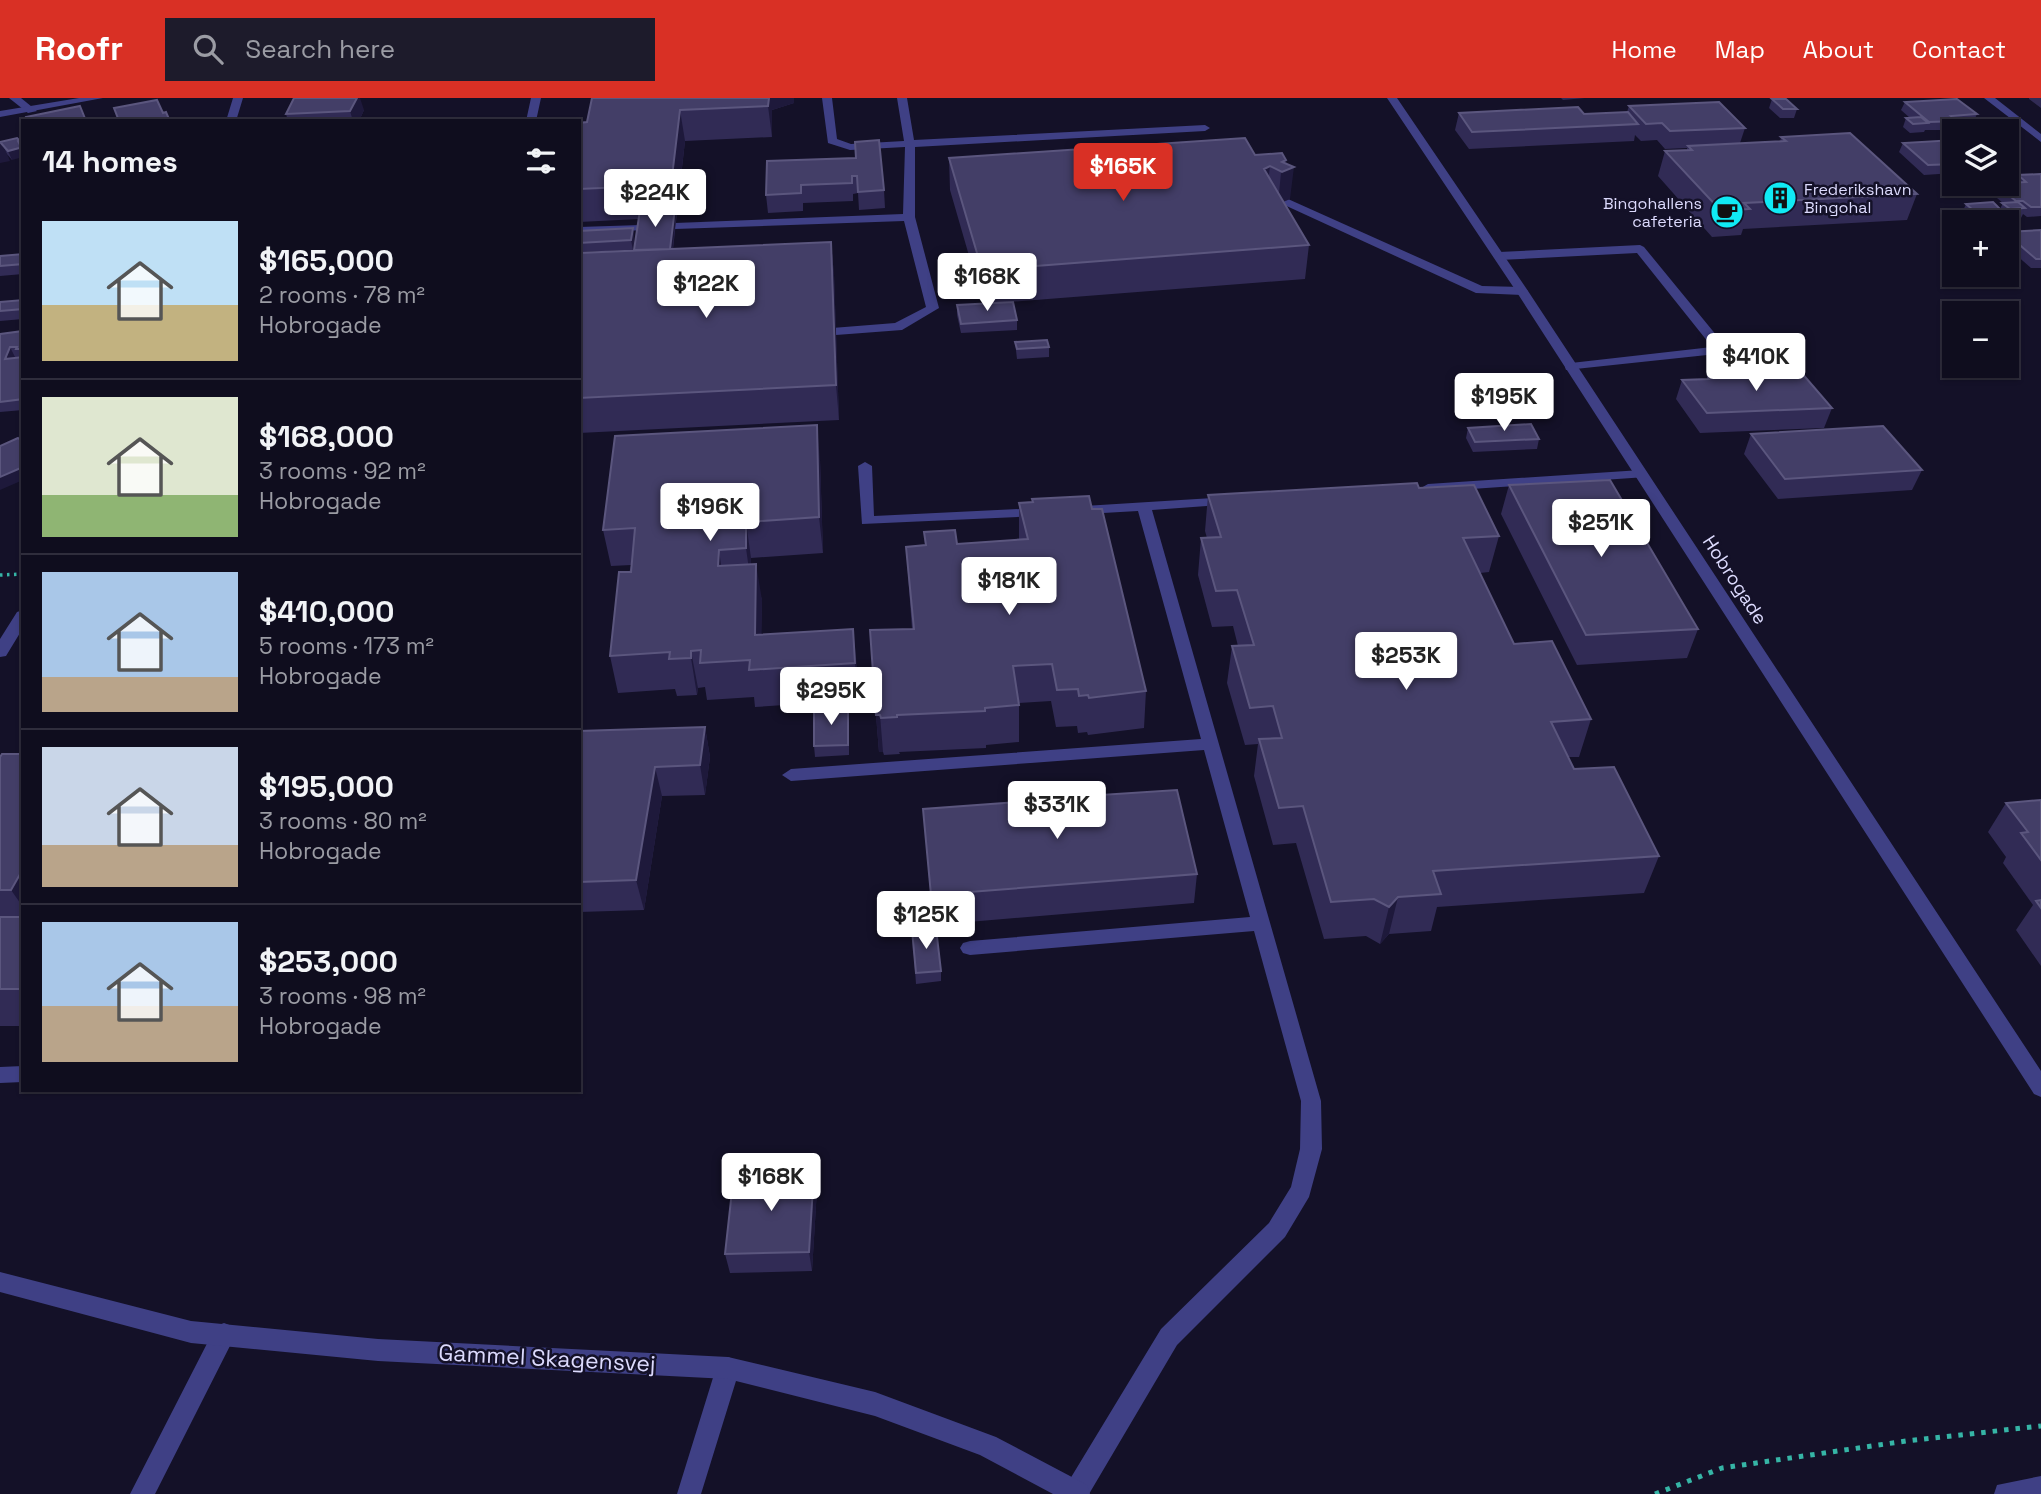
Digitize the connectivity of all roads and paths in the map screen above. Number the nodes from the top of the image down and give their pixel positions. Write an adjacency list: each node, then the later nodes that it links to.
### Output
1 (14, 98): 9 (street)
2 (98, 98): 9 (street)
3 (238, 98): 11 (street)
4 (536, 98): 12 (street)
5 (827, 98): 16 (street)
6 (902, 98): 16 (street)
7 (1392, 98): 22 (street, Hobrogade)
8 (1989, 98): 15 (street)
9 (32, 111): 10 (street); 13 (street)
10 (0, 114)
11 (232, 119)
12 (531, 119)
13 (0, 122)
14 (1205, 128): 16 (street)
15 (2041, 139)
16 (910, 145): 18 (street)
17 (1284, 201): 23 (street)
18 (909, 217): 19 (street); 24 (street)
19 (675, 226)
20 (640, 228): 21 (street)
21 (581, 230)
22 (1499, 256): 23 (street, Hobrogade); 25 (street)
23 (1521, 291): 25 (street, Hobrogade)
24 (836, 331)
25 (1571, 367): 27 (street, Hobrogade)
26 (865, 466): 30 (street)
27 (1641, 474): 28 (street); 41 (street, Hobrogade)
28 (1406, 489)
29 (1241, 500): 30 (street)
30 (1144, 507): 35 (street)
31 (21, 574): 32 (path)
32 (0, 575)
33 (21, 618): 34 (street)
34 (0, 652)
35 (1211, 744): 36 (street); 37 (street)
36 (791, 775)
37 (1261, 923): 38 (street); 47 (street)
38 (970, 947)
39 (0, 1074): 40 (street)
40 (21, 1074)
41 (2041, 1088)
42 (0, 1282): 43 (street, Gammel Skagensvej)
43 (225, 1334): 44 (street, Gammel Skagensvej); 48 (street)
44 (728, 1368): 47 (street, Gammel Skagensvej); 49 (street)
45 (2041, 1426): 50 (path)
46 (2041, 1488): 51 (street)
47 (1077, 1493)
48 (142, 1494)
49 (689, 1494)
50 (1654, 1494)
51 (2006, 1494)

